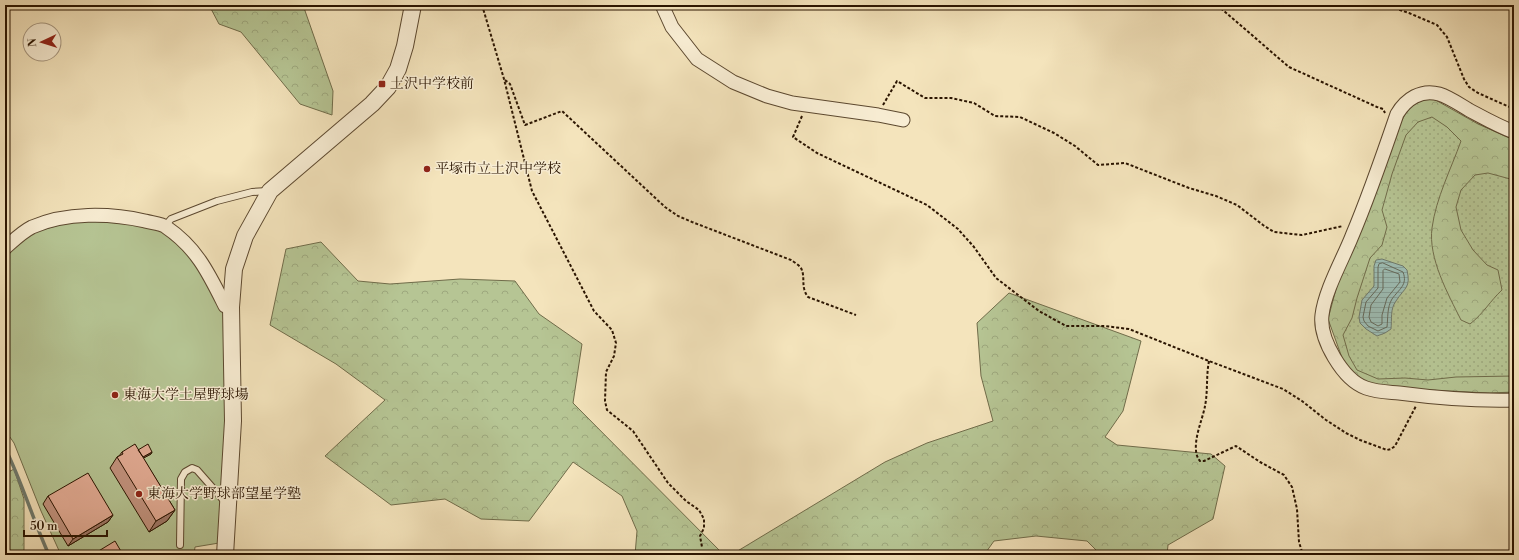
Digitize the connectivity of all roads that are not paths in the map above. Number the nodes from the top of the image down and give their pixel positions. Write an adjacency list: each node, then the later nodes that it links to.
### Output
1 (413, 5): 5 (street)
2 (662, 5): 3 (street)
3 (903, 120)
4 (1514, 132): 9 (street)
5 (270, 191): 6 (lane); 8 (street)
6 (164, 226): 7 (street); 8 (street)
7 (5, 248)
8 (231, 307): 10 (street)
9 (1514, 400)
10 (228, 506): 11 (lane); 12 (street)
11 (180, 545)
12 (224, 555)

